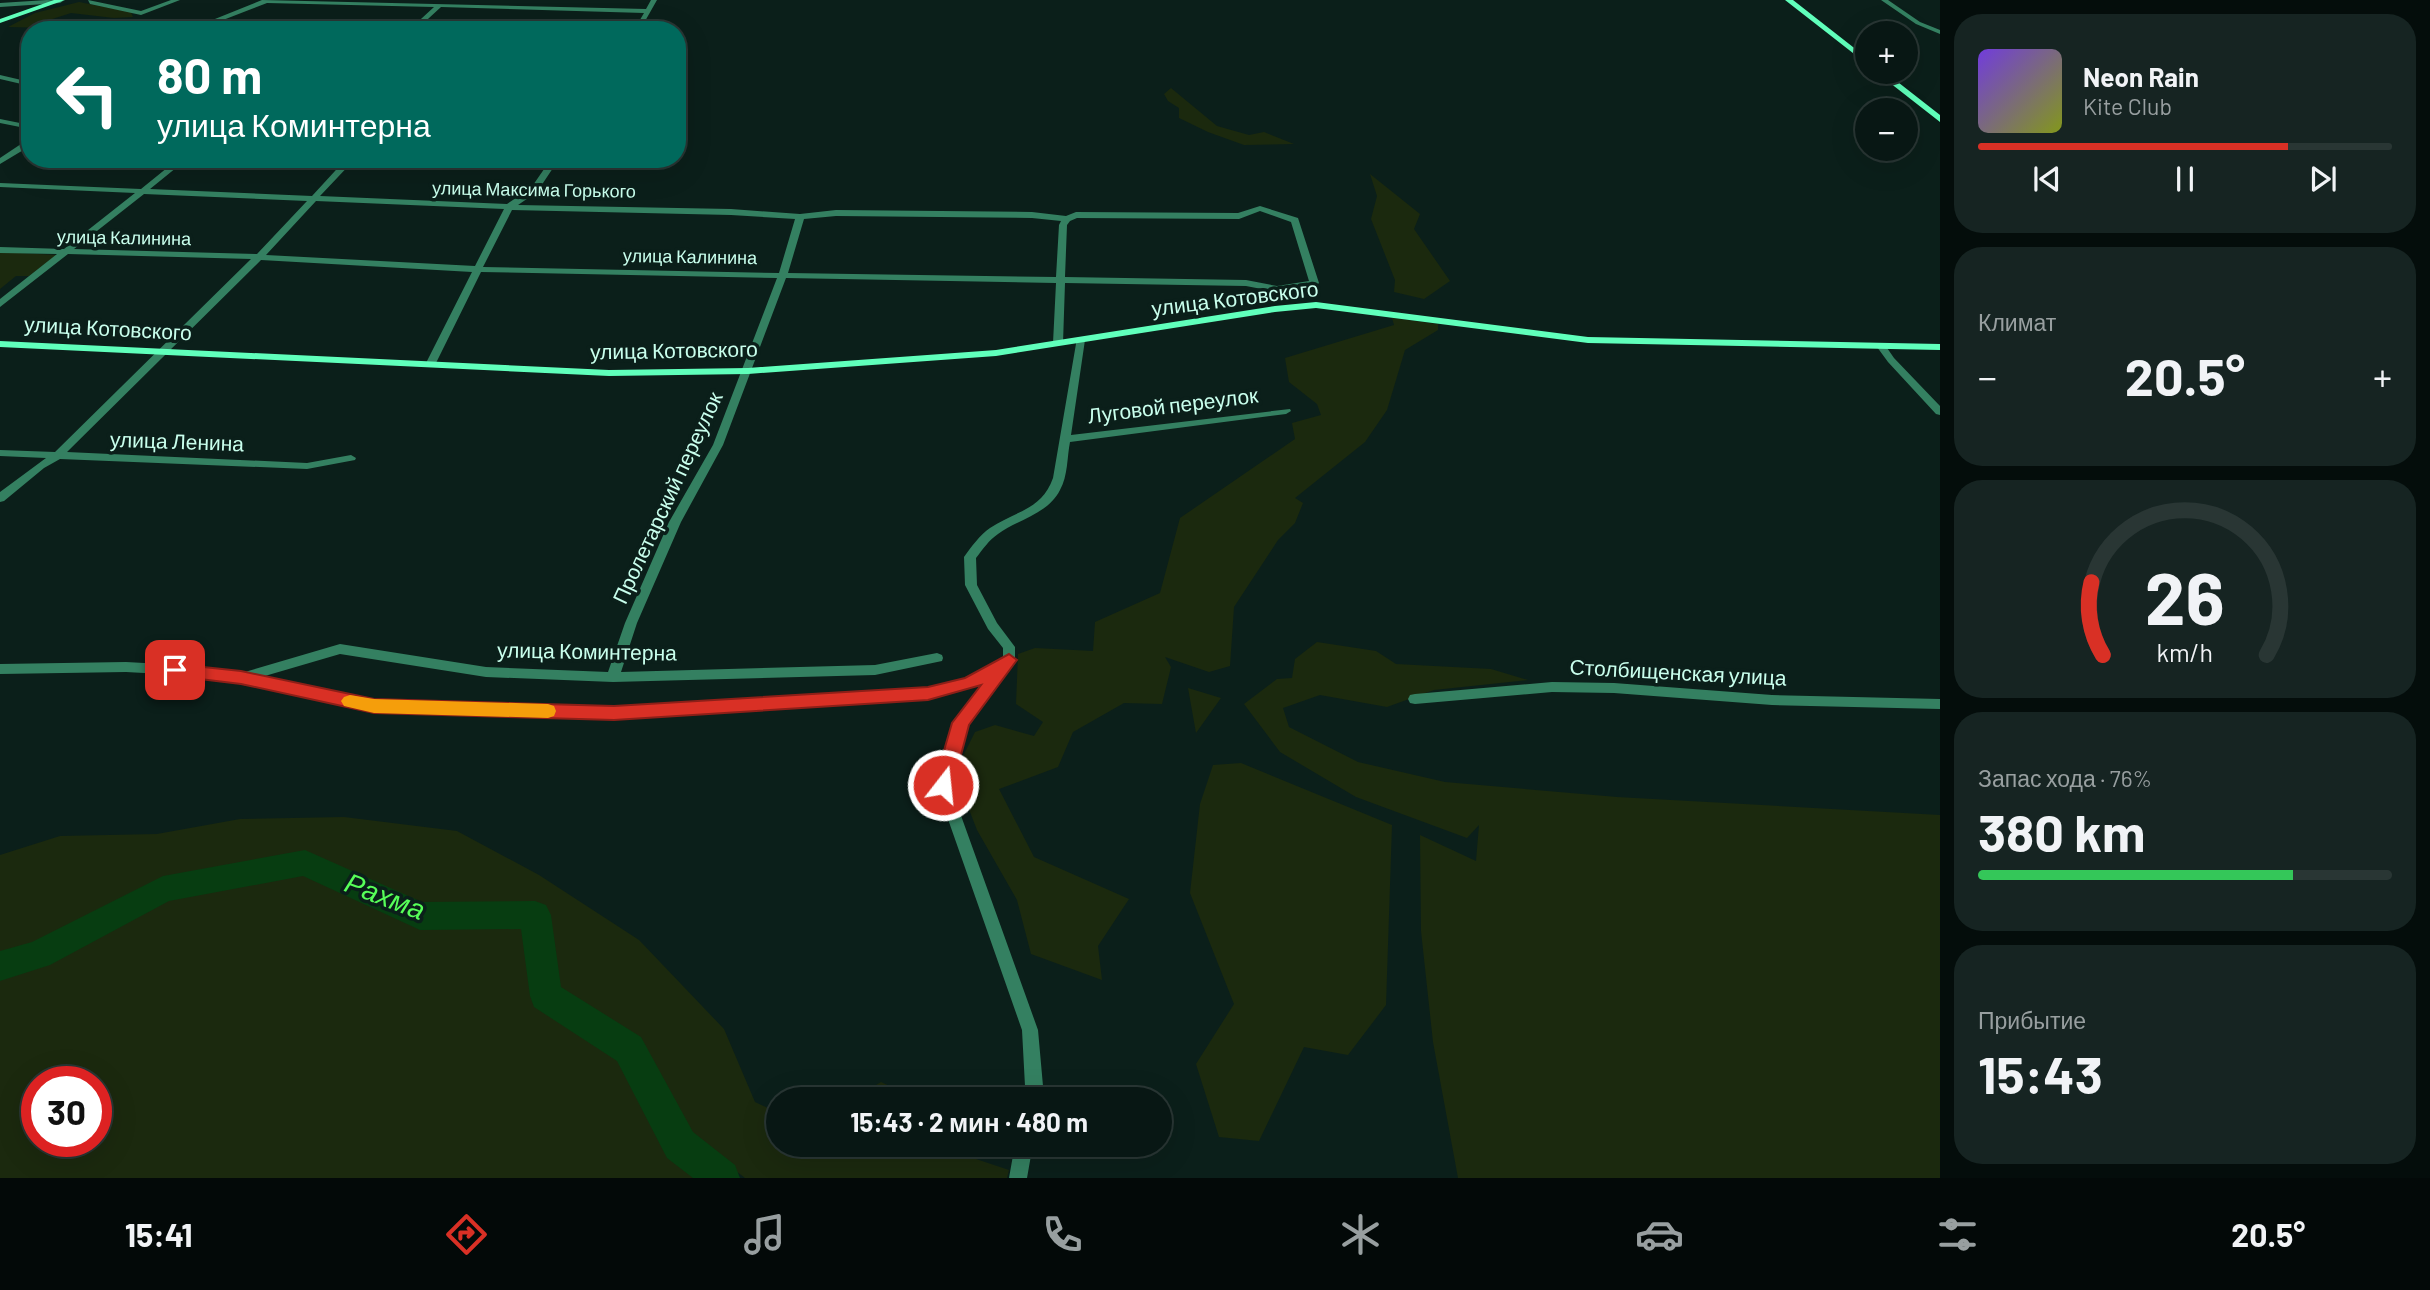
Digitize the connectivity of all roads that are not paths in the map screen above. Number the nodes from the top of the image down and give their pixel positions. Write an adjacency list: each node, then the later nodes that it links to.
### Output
1 (60, 0): 9 (street); 12 (street)
2 (91, 0): 3 (street)
3 (177, 0)
4 (267, 0): 10 (street); 13 (street)
5 (446, 0): 10 (street)
6 (654, 0): 11 (street)
7 (1789, 0): 17 (street)
8 (1884, 0): 16 (street)
9 (2, 3)
10 (439, 6): 11 (street); 14 (street)
11 (648, 12): 15 (street)
12 (0, 21)
13 (213, 21)
14 (422, 21)
15 (642, 21)
16 (1940, 32)
17 (1855, 52)
18 (21, 75): 20 (street)
19 (0, 77): 20 (street)
20 (10, 79): 21 (street)
21 (21, 82)
22 (1895, 84): 23 (street)
23 (1940, 119)
24 (0, 121): 25 (street)
25 (21, 125)
26 (21, 148): 27 (street)
27 (0, 162)
28 (172, 168): 32 (street)
29 (343, 168): 33 (street)
30 (549, 168): 34 (street)
31 (0, 185): 32 (street, улица Максима Горького)
32 (144, 190): 33 (street, улица Максима Горького); 39 (street)
33 (315, 198): 34 (street, улица Максима Горького); 40 (street)
34 (509, 207): 35 (street, улица Максима Горького); 41 (street)
35 (800, 217): 36 (street, улица Максима Горького); 42 (street, Пролетарский переулок)
36 (1071, 217): 37 (street, улица Максима Горького); 43 (street)
37 (1295, 220): 43 (street, улица Калинина)
38 (0, 250): 39 (street, улица Калинина)
39 (66, 253): 40 (street, улица Калинина); 44 (street)
40 (259, 257): 41 (street, улица Калинина); 50 (street)
41 (479, 268): 42 (street, улица Калинина); 51 (street)
42 (783, 275): 43 (street, улица Калинина); 52 (street, Пролетарский переулок)
43 (1060, 280): 46 (street)
44 (0, 304)
45 (1080, 340): 46 (street, улица Котовского); 48 (street, улица Котовского); 55 (street)
46 (1058, 343): 52 (street, улица Котовского)
47 (0, 344): 50 (street, улица Котовского)
48 (1882, 347): 49 (street, улица Котовского); 54 (street)
49 (1940, 347)
50 (164, 351): 51 (street, улица Котовского); 57 (street)
51 (431, 363): 52 (street, улица Котовского)
52 (748, 371): 63 (street, Пролетарский переулок)
53 (1286, 411): 55 (street, Луговой переулок)
54 (1940, 412)
55 (1065, 439): 61 (street)
56 (0, 453): 57 (street, улица Ленина)
57 (56, 457): 58 (street, улица Ленина); 59 (street)
58 (351, 458)
59 (0, 498)
60 (937, 658): 63 (street, улица Коминтерна)
61 (1009, 660): 64 (street, улица Коминтерна); 67 (street)
62 (0, 669): 64 (street, улица Коминтерна)
63 (613, 677): 64 (street, улица Коминтерна)
64 (241, 678)
65 (1415, 699): 66 (street, Столбищенская улица)
66 (1940, 704)
67 (1034, 1087)
68 (1022, 1157): 69 (street)
69 (1018, 1178)

